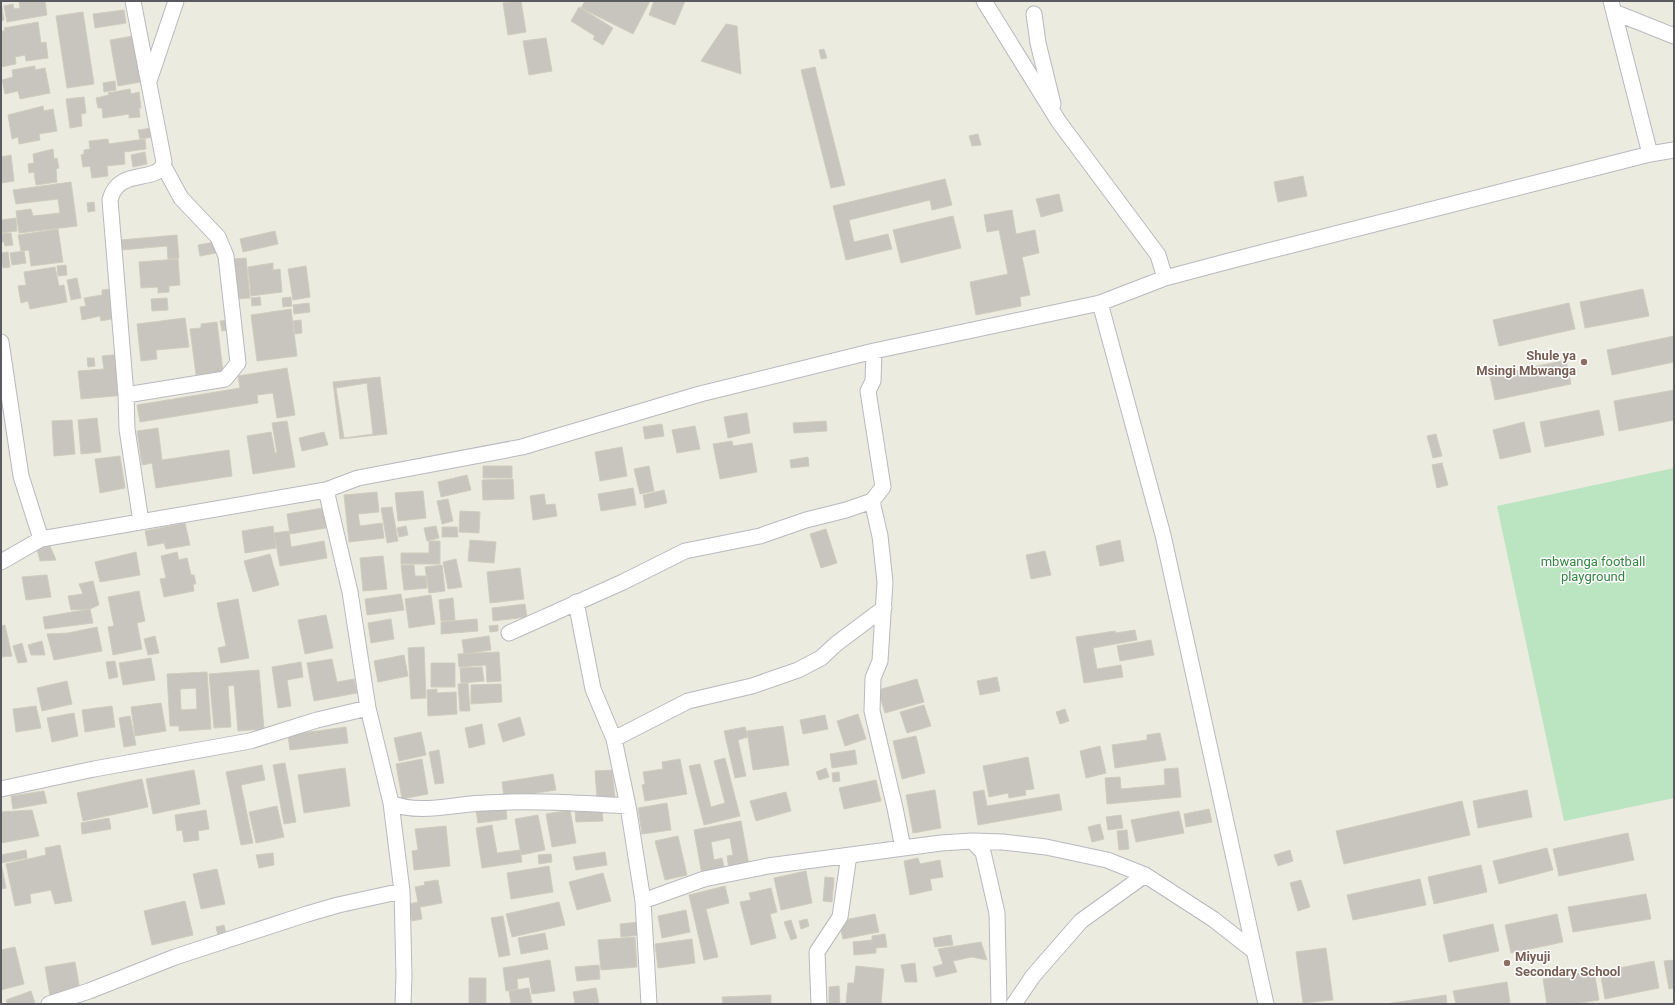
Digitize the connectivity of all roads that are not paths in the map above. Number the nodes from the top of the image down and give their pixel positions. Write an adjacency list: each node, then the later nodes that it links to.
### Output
1 (133, 1): 7 (street)
2 (176, 1): 7 (street)
3 (984, 1): 8 (street)
4 (1613, 6): 6 (street); 10 (street)
5 (1034, 14): 8 (street)
6 (1674, 36)
7 (149, 82): 11 (street)
8 (1059, 122): 12 (street)
9 (1674, 150): 10 (street)
10 (1650, 154): 12 (street)
11 (163, 165): 16 (street); 16 (street)
12 (1165, 278): 13 (street)
13 (1100, 303): 15 (street); 36 (street)
14 (1, 342): 20 (street)
15 (874, 351): 17 (street); 18 (street)
16 (126, 395): 19 (street)
17 (326, 490): 19 (street); 25 (street)
18 (872, 500): 22 (street); 23 (street)
19 (141, 522): 20 (street)
20 (41, 539): 21 (street)
21 (1, 562)
22 (576, 602): 24 (street); 26 (street)
23 (884, 608): 26 (street); 31 (street)
24 (509, 633)
25 (368, 708): 27 (street); 28 (street)
26 (614, 739): 29 (street)
27 (1, 789)
28 (391, 803): 29 (street); 34 (street)
29 (628, 806): 35 (street)
30 (972, 841): 31 (street); 33 (street); 42 (street)
31 (903, 848): 32 (street)
32 (849, 855): 35 (street); 41 (street)
33 (1145, 875): 36 (street); 43 (street)
34 (402, 892): 37 (street); 39 (street)
35 (643, 901): 40 (street)
36 (1254, 951): 44 (street)
37 (87, 998): 38 (street)
38 (49, 1004)
39 (403, 1004)
40 (648, 1004)
41 (819, 1004)
42 (999, 1004)
43 (1014, 1004)
44 (1266, 1004)

